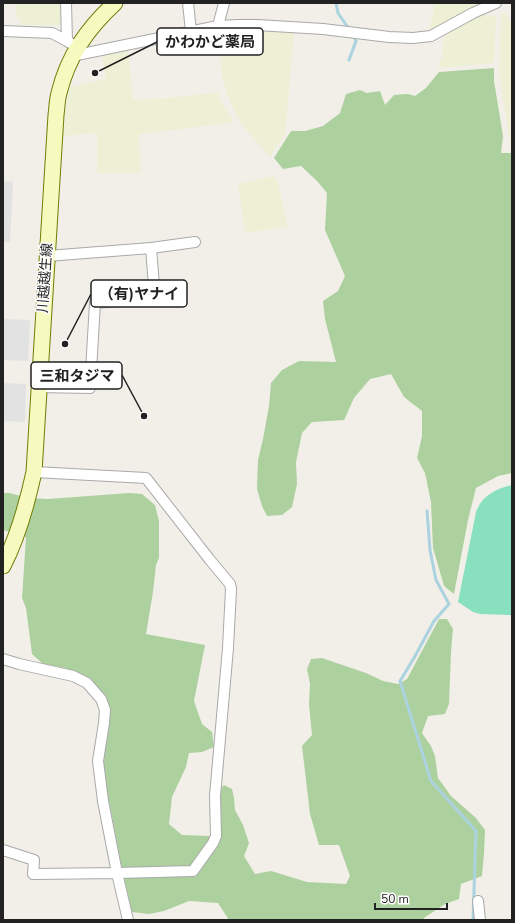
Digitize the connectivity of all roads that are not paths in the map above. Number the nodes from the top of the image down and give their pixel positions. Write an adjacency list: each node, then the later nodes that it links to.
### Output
1 (66, 3): 9 (street)
2 (115, 3): 9 (main road, 川越越生線)
3 (188, 3): 8 (street)
4 (224, 3): 6 (street)
5 (496, 3): 6 (street)
6 (218, 26): 8 (street)
7 (3, 31): 9 (street)
8 (191, 31): 9 (street)
9 (72, 48): 12 (main road, 川越越生線)
10 (196, 242): 11 (street)
11 (151, 248): 12 (street); 13 (street)
12 (47, 256): 13 (main road, 川越越生線)
13 (39, 388): 14 (main road, 川越越生線)
14 (34, 472): 15 (main road, 川越越生線); 18 (street)
15 (3, 566)
16 (3, 659): 18 (street)
17 (3, 850): 18 (street)
18 (117, 873): 20 (street)
19 (478, 901): 21 (street)
20 (128, 920)
21 (480, 920)

